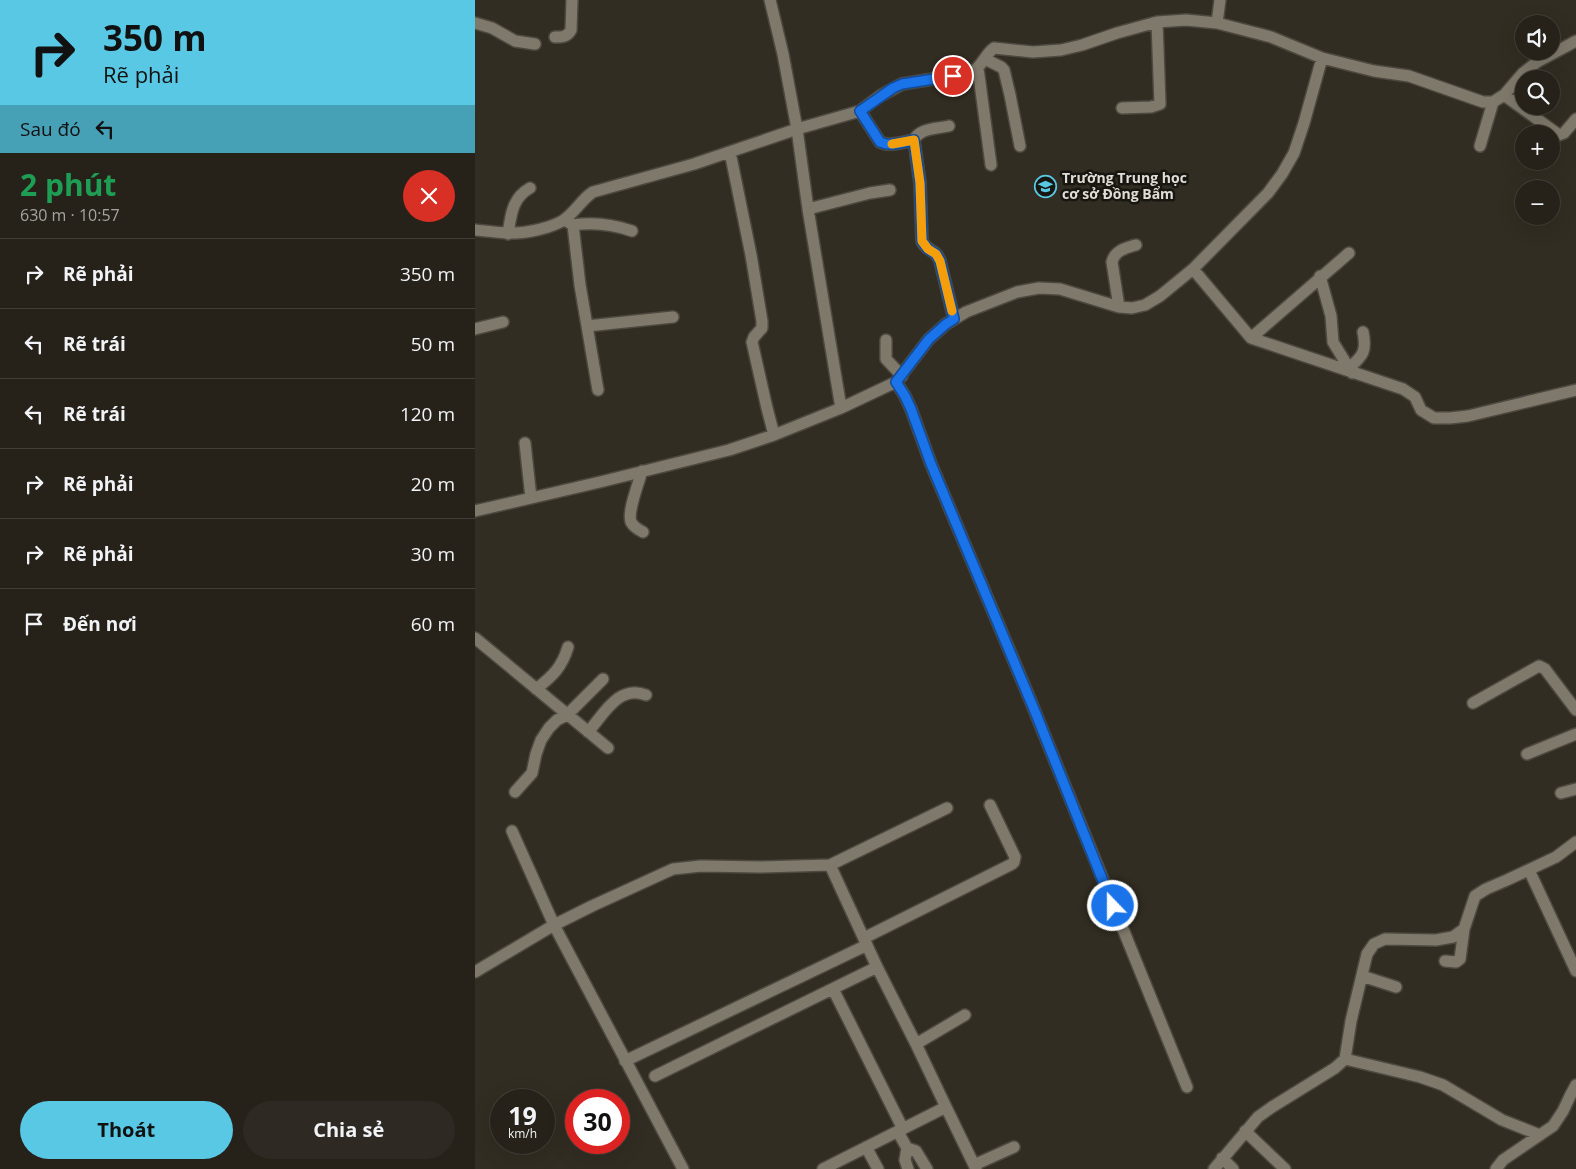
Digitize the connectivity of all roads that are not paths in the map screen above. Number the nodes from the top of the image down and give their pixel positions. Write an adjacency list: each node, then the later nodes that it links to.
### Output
1 (572, 0): 7 (street)
2 (770, 0): 18 (street)
3 (1220, 0): 5 (street)
4 (1157, 22): 5 (street); 11 (street); 14 (street)
5 (1217, 23): 10 (street)
6 (475, 24): 9 (street)
7 (555, 37)
8 (1576, 41): 12 (street)
9 (535, 44)
10 (1322, 58): 13 (street); 33 (street)
11 (982, 64): 15 (street); 20 (street); 23 (street)
12 (1504, 95): 13 (street); 16 (street)
13 (1493, 102): 21 (street)
14 (1121, 108)
15 (860, 111): 18 (street); 19 (street)
16 (1576, 119)
17 (949, 126): 19 (street)
18 (797, 129): 22 (street); 26 (street)
19 (914, 140): 37 (street)
20 (1020, 146)
21 (1480, 146)
22 (730, 152): 27 (street); 49 (street)
23 (991, 165)
24 (530, 188): 30 (street)
25 (889, 190): 26 (street)
26 (808, 209): 48 (street)
27 (569, 222): 29 (street); 30 (street); 39 (street)
28 (475, 230): 30 (street)
29 (632, 231)
30 (508, 234)
31 (1136, 245): 35 (street)
32 (1349, 253): 34 (street)
33 (1193, 269): 35 (street); 42 (street)
34 (1320, 276): 42 (street); 44 (street)
35 (1119, 307): 37 (street)
36 (673, 317): 39 (street)
37 (954, 319): 45 (street)
38 (503, 322): 40 (street)
39 (587, 326): 46 (street)
40 (475, 329)
41 (1363, 332): 44 (street)
42 (1251, 338): 44 (street)
43 (885, 340): 45 (street)
44 (1350, 370): 47 (street)
45 (899, 379): 48 (street); 92 (street)
46 (597, 390)
47 (1576, 390)
48 (841, 408): 49 (street)
49 (774, 434): 51 (street)
50 (525, 443): 52 (street)
51 (642, 471): 52 (street); 54 (street)
52 (531, 498): 53 (street)
53 (475, 511)
54 (643, 532)
55 (475, 638): 58 (street)
56 (568, 647): 58 (street)
57 (603, 679): 62 (street)
58 (536, 689): 62 (street)
59 (646, 695): 63 (street)
60 (1473, 703): 61 (street)
61 (1576, 710)
62 (567, 715): 63 (street); 68 (street)
63 (588, 732): 65 (street)
64 (1576, 734): 66 (street)
65 (608, 748)
66 (1527, 754)
67 (1576, 789): 69 (street)
68 (515, 792)
69 (1561, 793)
70 (990, 806): 78 (street)
71 (947, 808): 74 (street)
72 (511, 831): 76 (street)
73 (1576, 842): 75 (street)
74 (830, 865): 76 (street); 78 (street)
75 (1529, 870): 77 (street); 81 (street)
76 (554, 925): 82 (street); 89 (street)
77 (1463, 929): 79 (street); 83 (street)
78 (865, 942): 80 (street); 89 (street)
79 (1445, 961)
80 (877, 968): 85 (street); 87 (street)
81 (1576, 971)
82 (475, 972)
83 (1362, 976): 84 (street); 88 (street)
84 (1396, 987)
85 (833, 989): 90 (street); 94 (street)
86 (965, 1015): 87 (street)
87 (916, 1044): 93 (street)
88 (1345, 1059): 95 (street); 96 (street)
89 (625, 1061): 102 (street)
90 (655, 1076)
91 (1576, 1085): 96 (street)
92 (1187, 1087)
93 (946, 1108): 94 (street); 101 (street)
94 (900, 1130): 97 (street); 98 (street)
95 (1245, 1131): 100 (street); 109 (street)
96 (1540, 1135): 110 (street)
97 (866, 1147): 103 (street); 104 (street)
98 (907, 1148): 105 (street); 106 (street)
99 (1015, 1148): 101 (street)
100 (1222, 1158): 107 (street); 108 (street)
101 (975, 1167)
102 (683, 1169)
103 (824, 1169)
104 (878, 1169)
105 (909, 1169)
106 (927, 1169)
107 (1214, 1169)
108 (1233, 1169)
109 (1285, 1169)
110 (1496, 1169)

